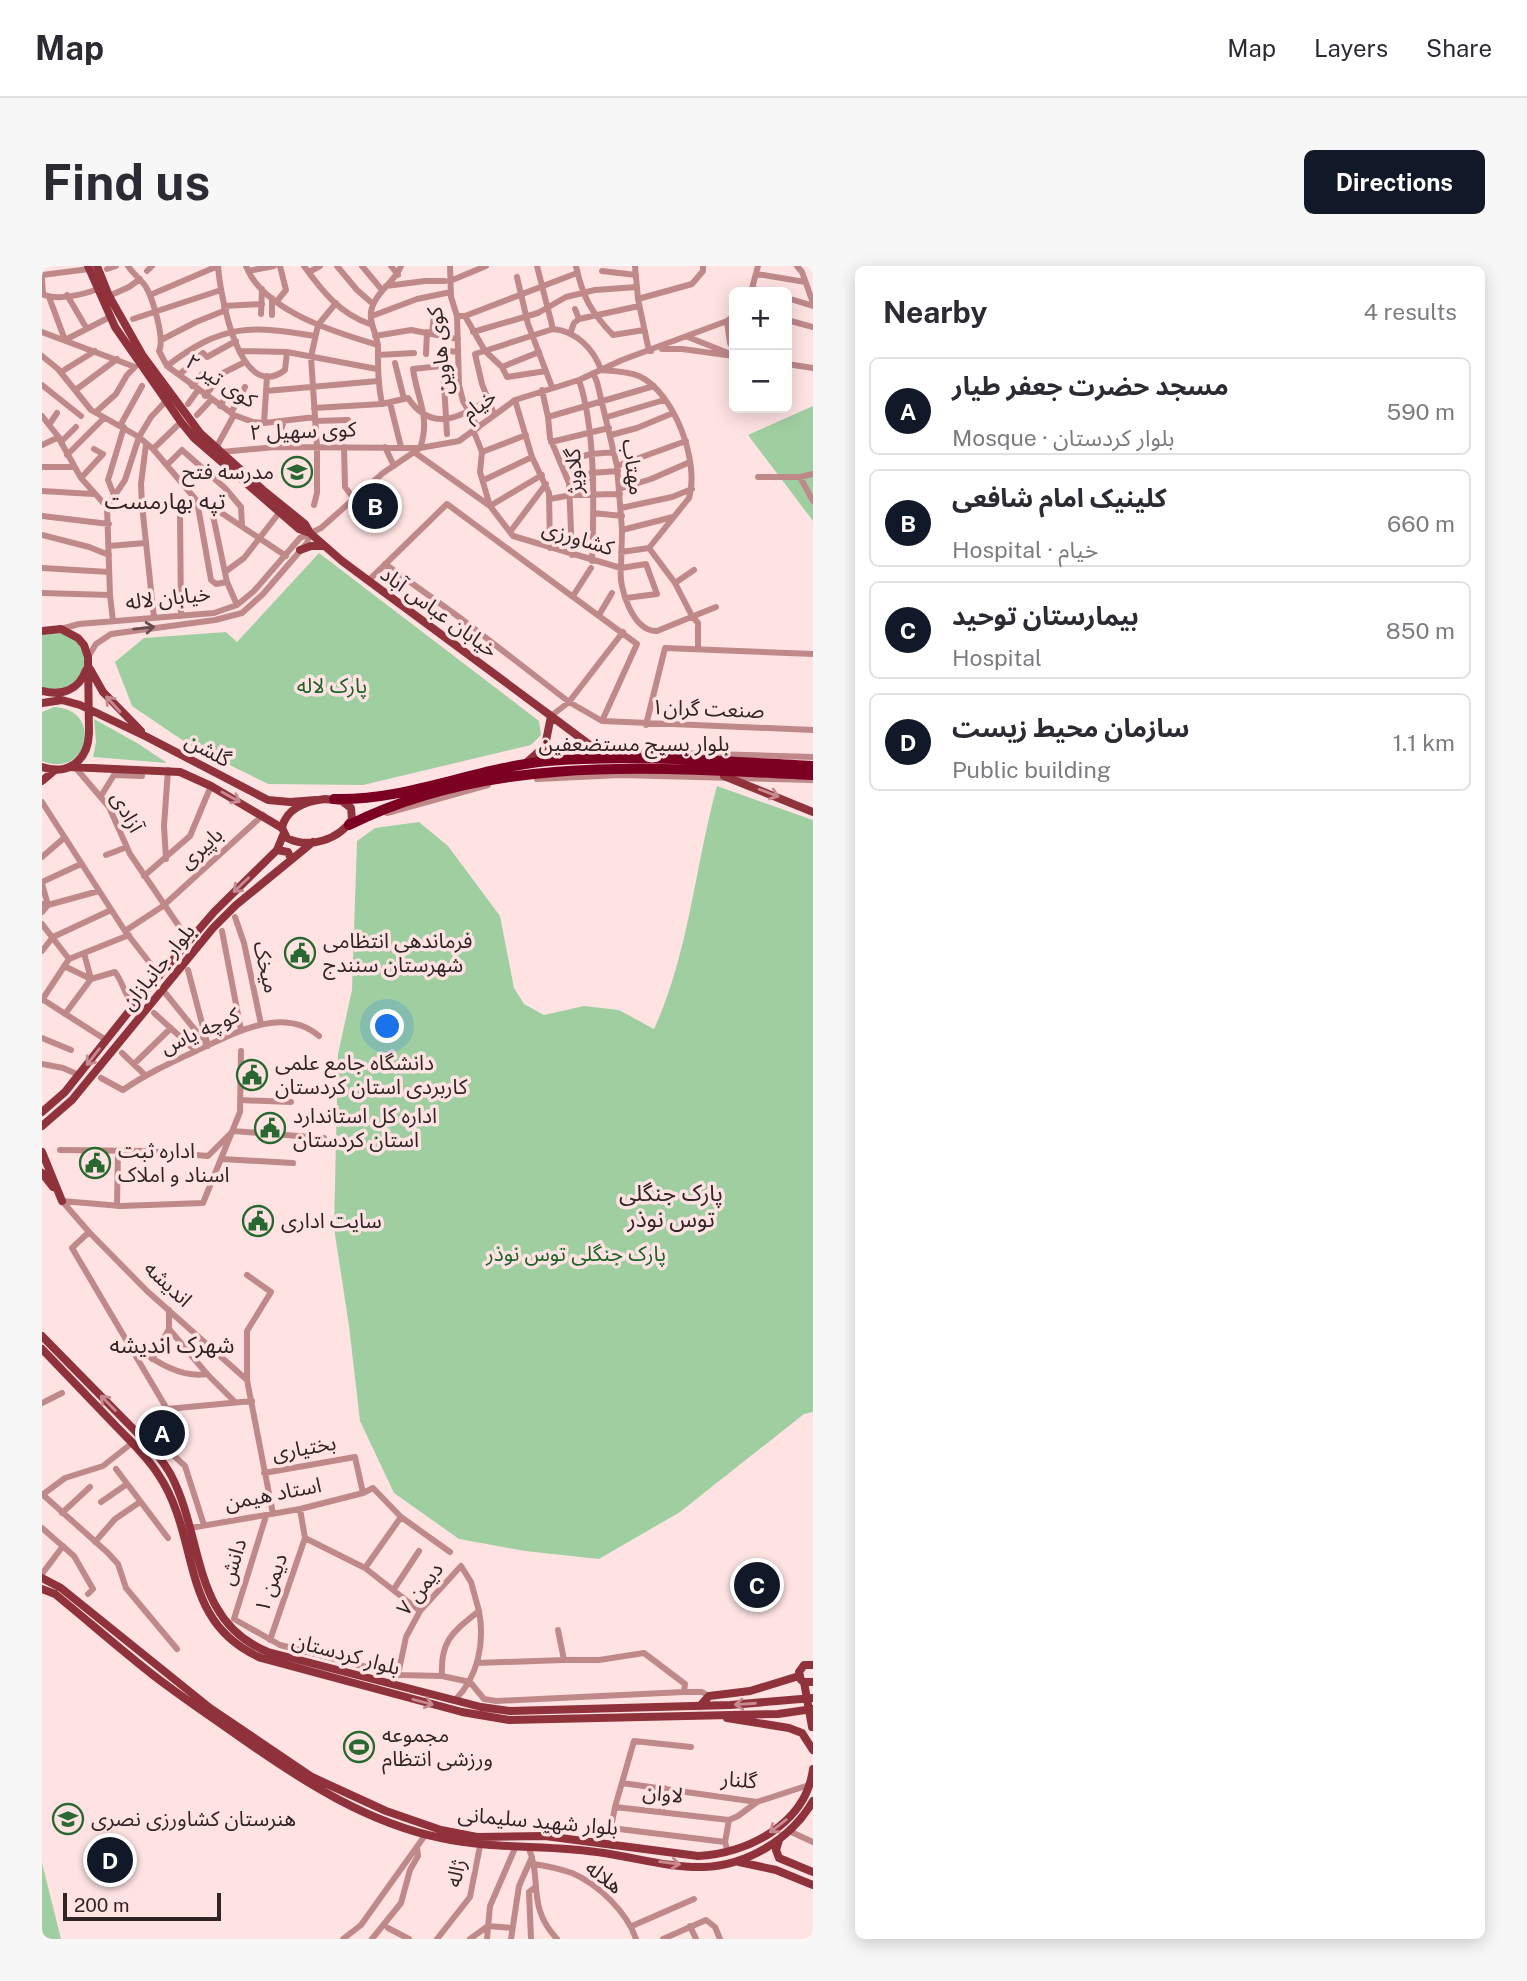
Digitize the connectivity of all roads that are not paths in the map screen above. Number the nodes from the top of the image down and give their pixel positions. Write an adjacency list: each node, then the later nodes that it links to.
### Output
1 (116, 266): 19 (street)
2 (128, 266): 28 (street)
3 (218, 266): 37 (street); 42 (street)
4 (274, 266): 20 (street)
5 (279, 266): 46 (street)
6 (320, 266): 21 (street)
7 (337, 266): 50 (street)
8 (362, 266): 34 (street)
9 (391, 266): 24 (street)
10 (401, 266): 24 (street)
11 (450, 266): 29 (street, کوی هاوین)
12 (486, 266): 29 (street)
13 (635, 266): 25 (street)
14 (703, 266): 48 (street)
15 (797, 266): 30 (street)
16 (91, 267): 26 (street); 35 (main road); 44 (main road)
17 (538, 267): 31 (street)
18 (576, 268): 31 (street); 39 (street)
19 (107, 269)
20 (247, 269): 36 (street)
21 (306, 269): 47 (street)
22 (758, 270): 30 (street); 33 (street)
23 (602, 271): 25 (street)
24 (398, 275): 34 (street)
25 (636, 275): 32 (street)
26 (42, 277): 40 (street)
27 (517, 277): 43 (street)
28 (139, 279): 42 (street); 44 (street)
29 (448, 281): 34 (street); 38 (street, کوی هاوین)
30 (805, 282): 51 (street)
31 (541, 287): 43 (street); 52 (street)
32 (636, 287): 39 (street); 48 (street)
33 (753, 287)
34 (384, 288): 50 (street)
35 (98, 289): 41 (street); 61 (main road)
36 (262, 289): 46 (street); 49 (street)
37 (221, 290): 53 (street); 55 (street)
38 (451, 292): 60 (street, کوی هاوین); 65 (street)
39 (582, 293): 52 (street); 59 (street)
40 (45, 295): 41 (street); 83 (street)
41 (67, 295): 70 (street)
42 (150, 295): 55 (street)
43 (520, 295): 60 (street); 62 (street)
44 (108, 296): 184 (main road)
45 (792, 299): 51 (street)
46 (275, 300): 57 (street); 68 (street)
47 (336, 303): 65 (street); 68 (street)
48 (639, 303): 59 (street); 73 (street)
49 (262, 304): 53 (street); 56 (street)
50 (373, 304): 65 (street)
51 (813, 304)
52 (547, 307): 62 (street); 71 (street)
53 (225, 308): 72 (street); 84 (street)
54 (575, 309): 64 (street)
55 (155, 312): 63 (street); 84 (street)
56 (261, 314)
57 (272, 315)
58 (434, 315): 75 (street)
59 (594, 315): 64 (street); 73 (street)
60 (461, 316): 76 (street); 82 (street, کوی هاوین)
61 (110, 317): 70 (street); 136 (main road)
62 (526, 317): 76 (street); 77 (street)
63 (133, 319)
64 (579, 319): 78 (street)
65 (371, 320): 80 (street)
66 (727, 321): 81 (street, خیام); 87 (street)
67 (792, 321): 69 (street)
68 (318, 325): 79 (street); 86 (street)
69 (813, 327)
70 (87, 329): 83 (street)
71 (553, 329): 77 (street); 78 (street)
72 (231, 330): 79 (street); 85 (street); 106 (street)
73 (644, 330): 91 (street)
74 (42, 332): 83 (street)
75 (430, 332): 80 (street); 82 (street); 97 (street)
76 (473, 332): 90 (street)
77 (532, 334): 90 (street); 94 (street)
78 (570, 334): 111 (street)
79 (315, 336): 101 (street)
80 (375, 336): 86 (street)
81 (688, 337): 91 (street, خیام); 95 (street)
82 (458, 338): 93 (street, کوی هاوین)
83 (65, 340): 88 (street)
84 (162, 340): 106 (street, کوی تیر ۲)
85 (236, 341): 89 (street); 116 (street)
86 (378, 345): 99 (street)
87 (733, 350)
88 (95, 351): 102 (street); 114 (street)
89 (240, 351): 92 (street); 103 (street)
90 (485, 351): 108 (street); 133 (street)
91 (649, 351): 98 (street); 111 (street, خیام)
92 (288, 352): 101 (street); 117 (street)
93 (457, 352): 107 (street); 145 (street, کوی هاوین)
94 (538, 352): 108 (street); 113 (street)
95 (729, 352)
96 (414, 353): 99 (street)
97 (426, 354)
98 (729, 354)
99 (377, 355): 110 (street)
100 (42, 356): 114 (street)
101 (311, 357): 110 (street); 124 (street)
102 (117, 359): 127 (street); 144 (street)
103 (245, 362): 117 (street); 131 (street)
104 (394, 363): 132 (street)
105 (792, 365): 109 (street)
106 (167, 366): 116 (street, کوی تیر ۲)
107 (441, 366): 152 (street); 159 (street)
108 (502, 367): 113 (street)
109 (813, 368)
110 (377, 369): 119 (street)
111 (601, 370): 115 (street, خیام); 122 (street)
112 (205, 371): 126 (street)
113 (546, 371): 125 (street)
114 (61, 372): 127 (street)
115 (593, 373): 118 (street, خیام); 137 (street, مهتاب)
116 (179, 375): 126 (street, کوی تیر ۲)
117 (267, 376): 130 (street)
118 (579, 380): 125 (street, خیام); 142 (street, گلاویژ)
119 (378, 381): 124 (street); 140 (street)
120 (42, 385): 151 (street)
121 (142, 386): 165 (street)
122 (654, 386): 135 (street); 137 (street)
123 (245, 387): 148 (street)
124 (312, 387): 130 (street); 143 (street)
125 (552, 387): 129 (street, خیام)
126 (195, 388): 131 (street, کوی تیر ۲); 139 (street)
127 (76, 389): 144 (street)
128 (231, 389): 141 (street)
129 (542, 390): 134 (street, خیام); 153 (street)
130 (266, 391): 162 (street)
131 (208, 398): 141 (street, کوی تیر ۲); 150 (street)
132 (404, 399): 138 (street); 152 (street)
133 (488, 400): 145 (street); 149 (street)
134 (515, 400): 149 (street, خیام); 170 (street)
135 (664, 400): 147 (street); 154 (street)
136 (166, 401): 161 (main road); 171 (street)
137 (603, 402): 142 (street); 154 (street, مهتاب)
138 (390, 403): 140 (street); 181 (street)
139 (187, 404)
140 (382, 404): 143 (street)
141 (220, 406): 148 (street, کوی تیر ۲)
142 (586, 407): 153 (street); 168 (street, گلاویژ)
143 (314, 408): 157 (street)
144 (96, 412): 156 (street)
145 (470, 412): 159 (street); 166 (street, کوی هاوین)
146 (57, 413): 163 (street)
147 (673, 413): 167 (street); 173 (street)
148 (233, 414): 162 (street, کوی تیر ۲); 184 (street)
149 (494, 414): 166 (street, خیام)
150 (197, 415)
151 (81, 416)
152 (425, 416): 159 (street); 185 (street)
153 (548, 417): 174 (street)
154 (607, 417): 167 (street, مهتاب)
155 (42, 418): 163 (street)
156 (104, 418): 165 (street); 189 (street)
157 (315, 419): 158 (street, کوی تیر ۲); 160 (street, کوی تیر ۲); 178 (street)
158 (348, 420)
159 (446, 420): 169 (street)
160 (284, 421): 162 (street, کوی تیر ۲); 177 (street)
161 (181, 422): 183 (street); 222 (main road)
162 (264, 423)
163 (49, 425): 172 (street)
164 (76, 427): 172 (street)
165 (122, 427): 171 (street); 212 (street)
166 (476, 430): 185 (street, خیام); 186 (street, کوی هاوین)
167 (610, 431): 168 (street); 187 (street, مهتاب)
168 (589, 432): 174 (street); 188 (street, گلاویژ)
169 (447, 434)
170 (526, 435): 186 (street); 190 (street)
171 (139, 437): 175 (street); 212 (street)
172 (60, 440): 176 (street); 189 (street)
173 (686, 441): 192 (street); 197 (street)
174 (551, 442): 191 (street)
175 (145, 444): 183 (street); 235 (street)
176 (42, 445)
177 (275, 447): 178 (street, کوی سهیل ۲); 184 (street, کوی سهیل ۲)
178 (317, 447): 179 (street, کوی سهیل ۲); 218 (street)
179 (344, 447): 180 (street, کوی سهیل ۲); 214 (street)
180 (385, 447): 181 (street, کوی سهیل ۲); 194 (street)
181 (401, 447): 185 (street, کوی سهیل ۲)
182 (94, 449): 203 (street)
183 (153, 449): 193 (street)
184 (219, 450): 222 (main road)
185 (417, 450): 194 (street, خیام); 220 (street, کشاورزی)
186 (482, 452): 204 (street, کوی هاوین)
187 (615, 452): 188 (street); 197 (street, مهتاب)
188 (591, 454): 191 (street); 200 (street, گلاویژ)
189 (67, 455): 196 (street)
190 (532, 457): 199 (street); 204 (street)
191 (560, 462): 205 (street)
192 (690, 462): 207 (street); 209 (street)
193 (167, 464): 216 (street); 229 (street)
194 (394, 466): 214 (street, خیام)
195 (42, 467): 196 (street)
196 (74, 467): 203 (street)
197 (617, 468): 200 (street); 209 (street, مهتاب)
198 (813, 474): 202 (street)
199 (542, 475): 206 (street); 220 (street)
200 (591, 475): 205 (street); 210 (street, گلاویژ)
201 (758, 477): 202 (street)
202 (800, 477): 217 (street)
203 (81, 478): 211 (street)
204 (484, 480): 220 (street, کوی هاوین)
205 (569, 482): 213 (street)
206 (546, 484): 215 (street); 231 (street)
207 (692, 489): 224 (street); 227 (street)
208 (42, 491): 211 (street)
209 (620, 491): 210 (street); 224 (street, مهتاب)
210 (594, 493): 213 (street); 225 (street, گلاویژ)
211 (93, 494): 221 (street)
212 (114, 495): 221 (street)
213 (571, 495): 215 (street); 243 (street)
214 (354, 499): 232 (street, خیام)
215 (550, 499): 238 (street)
216 (197, 500): 219 (street); 253 (street)
217 (813, 501)
218 (314, 505)
219 (211, 506): 229 (street); 251 (street)
220 (490, 506): 231 (street, کشاورزی)
221 (107, 507): 228 (street)
222 (282, 510): 232 (main road, خیابان عباس آباد); 234 (street)
223 (180, 511): 264 (street)
224 (621, 512): 225 (street); 230 (street, مهتاب)
225 (593, 513): 246 (street, گلاویژ)
226 (42, 516): 228 (street)
227 (675, 517): 230 (street); 239 (street)
228 (108, 524): 236 (street)
229 (242, 526): 234 (street)
230 (622, 530): 241 (street, مهتاب)
231 (510, 532): 238 (street, کشاورزی)
232 (310, 533): 237 (main road, خیابان عباس آباد); 240 (street, خیابان لاله); 244 (street, خیابان لاله)
233 (42, 535): 242 (street)
234 (260, 537): 244 (street); 251 (street)
235 (145, 543): 236 (street); 266 (street)
236 (109, 546): 242 (street)
237 (324, 546): 240 (main road); 252 (main road, خیابان عباس آباد)
238 (550, 548): 243 (street, کشاورزی)
239 (649, 548): 241 (street); 254 (street)
240 (300, 550): 268 (street, خیابان لاله)
241 (621, 552): 248 (street, مهتاب)
242 (109, 555): 250 (street)
243 (572, 555): 246 (street, کشاورزی)
244 (286, 556): 260 (street, خیابان لاله)
245 (385, 564): 252 (street); 258 (street); 276 (street)
246 (592, 565): 248 (street, کشاورزی); 258 (street)
247 (42, 568): 250 (street)
248 (621, 568): 259 (street, کشاورزی); 259 (street)
249 (694, 570): 254 (street)
250 (109, 572): 257 (street)
251 (225, 572): 253 (street)
252 (368, 581): 279 (main road, خیابان عباس آباد)
253 (227, 582): 260 (street)
254 (675, 583): 265 (street)
255 (42, 593): 257 (street)
256 (612, 593): 263 (street)
257 (110, 595): 267 (street)
258 (573, 596): 263 (street)
259 (626, 597): 265 (street, کشاورزی)
260 (237, 605): 262 (street, خیابان لاله)
261 (716, 607): 265 (street, کشاورزی)
262 (190, 615): 264 (street, خیابان لاله); 268 (street)
263 (599, 615): 271 (street)
264 (181, 616): 266 (street, خیابان لاله)
265 (692, 616): 272 (street)
266 (154, 618): 267 (street, خیابان لاله)
267 (113, 621): 270 (street, خیابان لاله)
268 (191, 624): 274 (street, خیابان لاله, one-way to 268)
269 (45, 629): 270 (main road)
270 (61, 629): 274 (main road)
271 (623, 632): 276 (street); 280 (street)
272 (698, 649): 273 (street); 281 (street)
273 (813, 654)
274 (87, 660): 275 (main road); 278 (main road); 283 (main road, one-way to 274)
275 (42, 691)
276 (569, 702): 279 (street); 280 (street)
277 (42, 703): 278 (main road, گلشن)
278 (88, 709): 283 (main road, گلشن); 291 (main road)
279 (551, 716): 284 (main road, خیابان عباس آباد); 288 (main road)
280 (602, 721): 281 (street, صنعت گران۱)
281 (646, 725): 282 (street, صنعت گران۱)
282 (813, 730)
283 (147, 737): 305 (main road, گلشن)
284 (598, 751): 285 (street); 286 (street); 287 (street)
285 (813, 757)
286 (575, 760): 287 (highway, بلوار بسیج مستضعفین); 288 (highway, بلوار بسیج مستضعفین)
287 (613, 760): 289 (highway, بلوار بسیج مستضعفین)
288 (523, 765): 303 (highway, بلوار بسیج مستضعفین)
289 (813, 766)
290 (42, 767): 292 (main road)
291 (73, 767): 292 (main road, گلشن); 293 (main road, گلشن); 302 (street, آزادی)
292 (55, 770): 298 (main road)
293 (168, 770): 299 (main road, گلشن); 319 (street)
294 (813, 775): 300 (highway, بلوار بسیج مستضعفین)
295 (142, 776): 302 (street)
296 (724, 776): 297 (street); 301 (street); 309 (main road, one-way to 309)
297 (813, 780)
298 (42, 781)
299 (211, 786): 310 (main road, گلشن, one-way to 310); 319 (street)
300 (452, 788): 301 (street); 308 (highway, بلوار بسیج مستضعفین)
301 (469, 790): 311 (street)
302 (101, 796): 315 (street, آزادی)
303 (370, 798): 304 (highway, بلوار بسیج مستضعفین); 308 (highway)
304 (334, 799): 306 (main road, گلشن); 311 (main road)
305 (268, 800): 306 (main road, گلشن); 310 (main road)
306 (316, 800): 312 (main road)
307 (42, 802): 313 (street)
308 (377, 810): 311 (highway, بلوار بسیج مستضعفین)
309 (813, 811)
310 (262, 815): 312 (main road, گلشن); 326 (street, باپیری)
311 (346, 827): 314 (main road, بلوار جانبازان)
312 (283, 831): 314 (main road, گلشن); 316 (main road, بلوار جانبازان)
313 (64, 838): 318 (street); 321 (street)
314 (313, 842): 320 (main road, بلوار جانبازان)
315 (127, 847): 317 (street); 322 (street, آزادی)
316 (277, 850): 320 (main road); 334 (main road, بلوار جانبازان, one-way to 334)
317 (106, 855)
318 (42, 857)
319 (166, 859): 322 (street)
320 (291, 859): 342 (main road, بلوار جانبازان)
321 (81, 864): 323 (street); 324 (street)
322 (144, 876): 326 (street, آزادی)
323 (42, 883): 325 (street)
324 (99, 891): 325 (street); 327 (street)
325 (45, 905): 328 (street)
326 (163, 906): 332 (street, باپیری); 334 (street, آزادی)
327 (111, 909): 332 (street); 333 (street)
328 (42, 912)
329 (235, 917): 347 (street, میخک)
330 (42, 924): 333 (street)
331 (222, 931): 349 (street)
332 (127, 933): 336 (street, باپیری); 340 (street)
333 (53, 937): 335 (street); 337 (street)
334 (189, 941): 340 (main road, بلوار جانبازان)
335 (42, 951)
336 (84, 953): 337 (street, باپیری); 341 (street)
337 (69, 959): 338 (street)
338 (64, 966): 341 (street); 343 (street)
339 (188, 970): 353 (street)
340 (160, 976): 344 (main road, بلوار جانبازان)
341 (92, 979): 344 (street); 346 (street)
342 (162, 989): 353 (street); 366 (main road, بلوار جانبازان)
343 (42, 999): 346 (street)
344 (134, 1005): 352 (main road, بلوار جانبازان)
345 (153, 1013): 348 (street)
346 (65, 1014): 352 (street)
347 (261, 1024): 349 (street, کوچه یاس); 350 (street, کوچه یاس)
348 (171, 1028): 355 (street); 359 (street)
349 (241, 1030): 353 (street, کوچه یاس)
350 (319, 1037)
351 (42, 1038): 354 (street)
352 (106, 1040): 360 (main road, بلوار جانبازان, one-way to 360)
353 (208, 1046): 355 (street, کوچه یاس)
354 (71, 1050)
355 (196, 1051): 361 (street, کوچه یاس)
356 (241, 1051): 363 (street)
357 (121, 1053): 359 (street)
358 (42, 1064): 360 (street)
359 (134, 1064): 361 (street)
360 (79, 1075): 365 (main road, بلوار جانبازان)
361 (145, 1075): 362 (street, کوچه یاس)
362 (101, 1078)
363 (240, 1100): 364 (street); 367 (street)
364 (291, 1102)
365 (42, 1112)
366 (42, 1126)
367 (233, 1131): 368 (street); 370 (street); 372 (street)
368 (324, 1138)
369 (60, 1150): 370 (street)
370 (118, 1151): 376 (street)
371 (42, 1152): 374 (main road, اندیشه)
372 (222, 1159): 373 (street); 376 (street)
373 (293, 1163)
374 (44, 1169): 375 (main road, اندیشه)
375 (62, 1201): 376 (street); 377 (street, اندیشه)
376 (117, 1206)
377 (89, 1232): 379 (street, اندیشه); 382 (street)
378 (247, 1275): 386 (street)
379 (169, 1310): 380 (street); 386 (street, اندیشه)
380 (169, 1328): 384 (street); 385 (street)
381 (42, 1336): 408 (main road, بلوار کردستان, one-way to 381)
382 (128, 1343): 384 (street); 390 (street)
383 (42, 1349): 392 (main road, بلوار کردستان)
384 (152, 1359): 385 (street)
385 (207, 1374): 390 (street)
386 (247, 1380): 388 (street)
387 (62, 1394): 389 (street)
388 (252, 1401): 390 (street); 394 (street)
389 (42, 1403)
390 (235, 1403)
391 (159, 1442): 406 (street)
392 (132, 1443): 398 (street); 408 (main road, بلوار کردستان)
393 (116, 1469): 395 (street)
394 (264, 1473): 397 (street, بختیاری); 403 (street)
395 (127, 1484): 399 (street); 400 (street)
396 (90, 1487): 402 (street)
397 (363, 1493): 401 (street, استاد هیمن); 405 (street)
398 (42, 1494): 402 (street)
399 (101, 1502)
400 (140, 1502): 409 (street); 411 (street)
401 (300, 1510): 403 (street, استاد هیمن); 410 (street)
402 (62, 1513): 411 (street)
403 (274, 1514): 404 (street, استاد هیمن)
404 (265, 1516): 406 (street, استاد هیمن); 424 (street, دانش)
405 (401, 1517): 414 (street); 415 (street)
406 (204, 1525): 408 (street, استاد هیمن)
407 (42, 1528): 412 (street)
408 (186, 1528): 436 (main road, بلوار کردستان); 440 (main road, بلوار کردستان, one-way to 440)
409 (167, 1538)
410 (305, 1538): 415 (street); 424 (street, دیمن ۱)
411 (95, 1542): 425 (street)
412 (63, 1546): 416 (street); 419 (street)
413 (419, 1551): 418 (street)
414 (450, 1552)
415 (365, 1568): 418 (street)
416 (42, 1576): 422 (main road, بلوار شهید سلیمانی)
417 (42, 1589): 422 (main road, بلوار شهید سلیمانی)
418 (394, 1589): 420 (street)
419 (88, 1594)
420 (420, 1611): 421 (street, دیمن ۷); 429 (street, دیمن ۷)
421 (480, 1611): 427 (street); 430 (street)
422 (99, 1624): 442 (main road, بلوار شهید سلیمانی)
423 (558, 1630): 426 (street)
424 (270, 1640): 429 (street)
425 (177, 1649)
426 (564, 1660): 427 (street); 433 (street)
427 (477, 1663): 432 (street)
428 (813, 1665): 431 (main road)
429 (398, 1675): 430 (street)
430 (442, 1676): 432 (street)
431 (805, 1680): 434 (main road); 441 (main road, bridge)
432 (470, 1682): 433 (street); 436 (street); 437 (street)
433 (684, 1692): 434 (street)
434 (709, 1696): 438 (main road)
435 (813, 1698): 438 (main road, بلوار کردستان, one-way to 438)
436 (455, 1700): 437 (main road, بلوار کردستان)
437 (476, 1706): 438 (main road, بلوار کردستان)
438 (700, 1706)
439 (813, 1709): 440 (main road, بلوار کردستان)
440 (714, 1716): 445 (main road)
441 (813, 1727): 443 (main road)
442 (240, 1733): 456 (main road, بلوار شهید سلیمانی); 464 (main road, بلوار شهید سلیمانی)
443 (813, 1733)
444 (691, 1747): 447 (street)
445 (813, 1751)
446 (813, 1769): 448 (main road, بلوار شهید سلیمانی)
447 (622, 1783): 449 (street, گلنار); 452 (street)
448 (809, 1785): 450 (street, گلنار); 466 (main road, بلوار شهید سلیمانی, one-way to 466)
449 (664, 1788): 450 (street, گلنار); 453 (street)
450 (757, 1802): 454 (street)
451 (813, 1803): 455 (main road, بلوار شهید سلیمانی)
452 (615, 1807): 453 (street, لاوان); 458 (street, لاوان)
453 (662, 1811): 454 (street, لاوان)
454 (729, 1820): 458 (street)
455 (789, 1831): 457 (main road, بلوار شهید سلیمانی); 459 (street)
456 (426, 1834): 460 (street); 461 (main road, بلوار شهید سلیمانی)
457 (779, 1840): 470 (main road); 471 (main road, بلوار شهید سلیمانی)
458 (725, 1842): 466 (street)
459 (813, 1842)
460 (416, 1846): 484 (street); 485 (street)
461 (480, 1846): 462 (main road, بلوار شهید سلیمانی); 486 (street, ژاله)
462 (516, 1846): 463 (main road, بلوار شهید سلیمانی); 478 (street)
463 (528, 1846): 467 (street); 468 (main road, بلوار شهید سلیمانی)
464 (623, 1846): 465 (main road, بلوار شهید سلیمانی); 468 (main road)
465 (635, 1847): 466 (main road, بلوار شهید سلیمانی); 469 (main road)
466 (729, 1852)
467 (532, 1856): 472 (street); 482 (street)
468 (622, 1856): 469 (main road, بلوار شهید سلیمانی)
469 (634, 1858): 471 (main road, بلوار شهید سلیمانی, one-way to 471)
470 (779, 1858): 473 (main road); 474 (main road)
471 (736, 1861): 473 (main road)
472 (534, 1864): 476 (street); 479 (street, هلاله)
473 (776, 1870): 475 (main road)
474 (813, 1872)
475 (813, 1885)
476 (534, 1888): 490 (street); 491 (street)
477 (694, 1899): 479 (street)
478 (488, 1926): 482 (street); 487 (street); 488 (street)
479 (632, 1926): 492 (street, هلاله)
480 (690, 1926): 493 (street); 494 (street); 495 (street)
481 (388, 1928): 483 (street)
482 (512, 1928): 489 (street)
483 (404, 1938)
484 (343, 1939)
485 (372, 1939)
486 (437, 1939)
487 (470, 1939)
488 (487, 1939)
489 (511, 1939)
490 (531, 1939)
491 (556, 1939)
492 (636, 1939)
493 (663, 1939)
494 (696, 1939)
495 (720, 1939)

